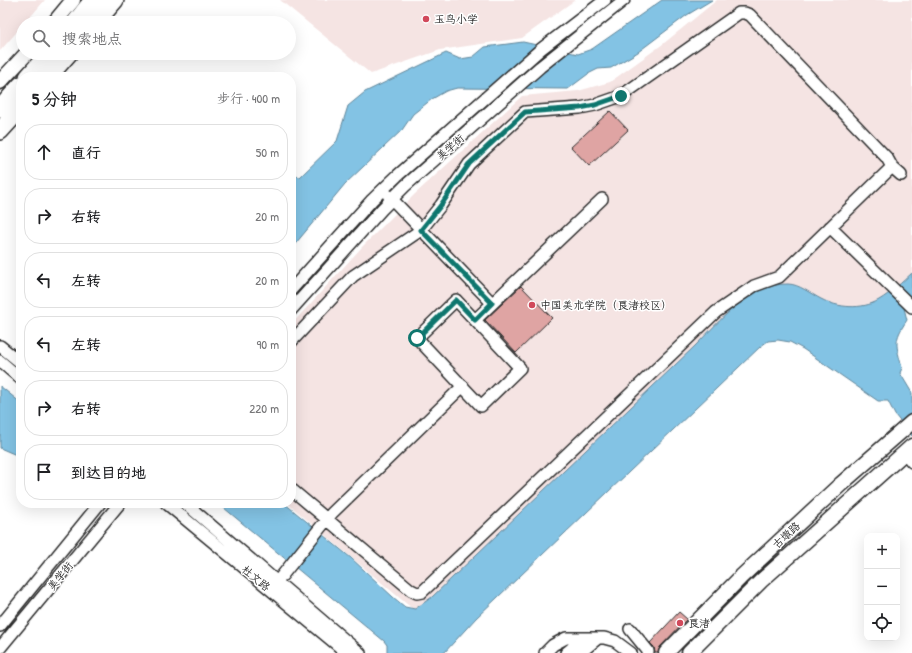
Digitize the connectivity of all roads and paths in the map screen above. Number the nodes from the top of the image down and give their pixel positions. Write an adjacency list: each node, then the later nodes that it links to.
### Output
1 (73, 0): 7 (main road)
2 (93, 0): 8 (highway)
3 (103, 0): 9 (main road)
4 (115, 0): 10 (highway)
5 (605, 0): 27 (street, 美学街)
6 (621, 1): 28 (street, 美学街)
7 (60, 16)
8 (80, 16)
9 (90, 16)
10 (102, 16)
11 (20, 60): 18 (main road)
12 (43, 60): 15 (highway)
13 (53, 60): 16 (main road)
14 (63, 60): 17 (highway)
15 (32, 72)
16 (42, 72)
17 (52, 72)
18 (0, 82)
19 (16, 91): 21 (highway)
20 (16, 102): 23 (main road)
21 (0, 109)
22 (16, 113): 24 (highway)
23 (0, 120)
24 (0, 131)
25 (892, 167): 26 (street); 30 (street); 31 (street)
26 (901, 175)
27 (383, 190): 28 (street); 32 (street, 美学街)
28 (392, 199): 31 (street); 34 (street, 美学街)
29 (602, 199): 33 (street)
30 (830, 227): 35 (street); 50 (street)
31 (421, 230): 33 (street); 37 (street)
32 (296, 285)
33 (492, 303): 36 (street)
34 (296, 305)
35 (912, 307)
36 (475, 320): 42 (street); 42 (street)
37 (296, 337)
38 (0, 346): 39 (street)
39 (16, 359)
40 (0, 361): 41 (street)
41 (16, 375)
42 (463, 386): 50 (street)
43 (912, 422): 64 (main road, 古墩路)
44 (910, 454): 65 (main road, 古墩路)
45 (296, 493): 50 (street)
46 (96, 508): 52 (street, 美学街)
47 (116, 508): 56 (street, 美学街)
48 (172, 508): 57 (street, 杜文路)
49 (191, 508): 51 (street, 杜文路)
50 (328, 520): 51 (street)
51 (277, 582): 58 (street, 杜文路)
52 (0, 626)
53 (630, 629): 63 (street)
54 (584, 638): 55 (street); 59 (street); 60 (street)
55 (598, 638): 61 (street); 62 (street)
56 (0, 648)
57 (347, 653)
58 (360, 653)
59 (545, 653)
60 (566, 653)
61 (580, 653)
62 (631, 653)
63 (648, 653)
64 (666, 653)
65 (689, 653)

